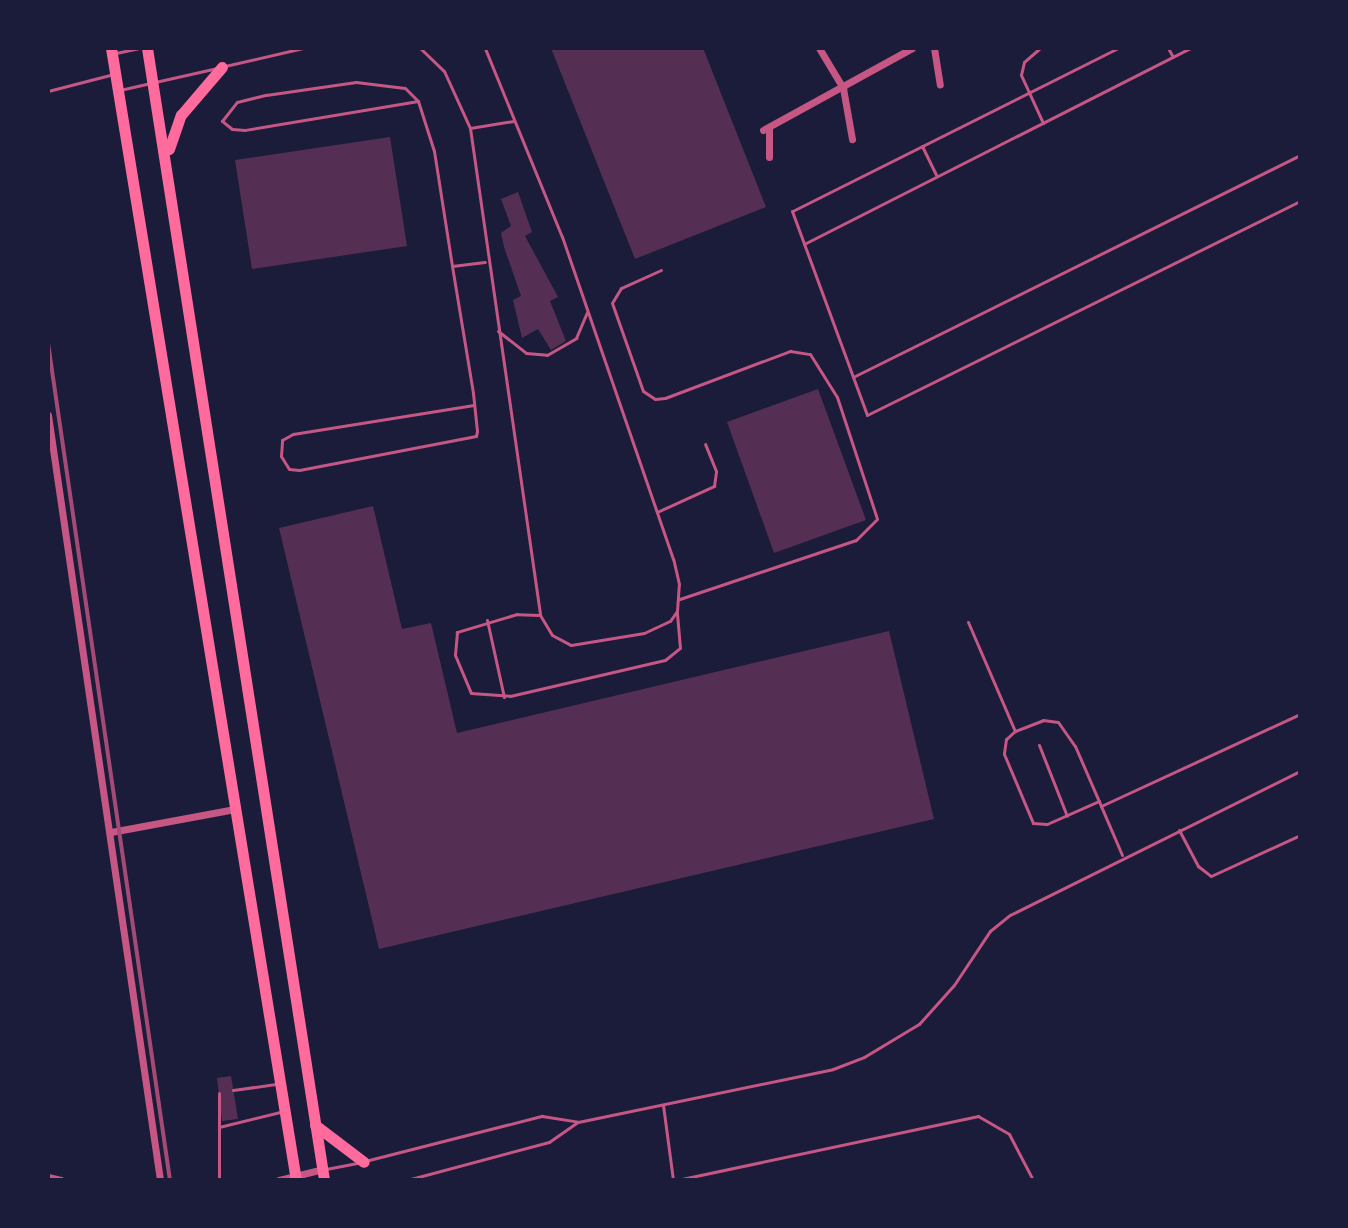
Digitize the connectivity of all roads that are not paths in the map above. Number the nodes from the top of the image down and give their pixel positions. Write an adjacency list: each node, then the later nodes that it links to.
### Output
1 (140, 48): 13 (lane)
2 (147, 48): 17 (main road)
3 (303, 48): 15 (lane)
4 (420, 48): 26 (lane)
5 (485, 48): 24 (lane)
6 (819, 48): 19 (street)
7 (912, 48): 19 (street)
8 (934, 48): 18 (street)
9 (1040, 48): 22 (lane)
10 (1118, 48): 22 (lane)
11 (1168, 48): 14 (lane)
12 (1191, 48): 14 (lane)
13 (111, 51): 16 (main road)
14 (1173, 57): 25 (lane)
15 (222, 67): 17 (lane); 31 (main road)
16 (116, 74): 20 (main road); 21 (lane)
17 (154, 82): 20 (lane); 31 (main road)
18 (940, 85)
19 (843, 88): 27 (street); 30 (street)
20 (120, 90): 56 (main road)
21 (48, 91)
22 (1028, 93): 25 (lane); 28 (lane)
23 (418, 101): 23 (lane); 36 (lane)
24 (514, 121): 26 (lane); 38 (lane)
25 (1043, 123): 32 (lane)
26 (470, 128): 35 (lane)
27 (852, 139)
28 (922, 146): 32 (lane); 34 (lane)
29 (1300, 155): 40 (lane)
30 (769, 157)
31 (167, 158): 68 (main road)
32 (937, 177): 34 (lane)
33 (1300, 201): 40 (lane)
34 (804, 244): 40 (lane)
35 (485, 262): 36 (lane); 39 (lane)
36 (452, 266): 41 (lane)
37 (661, 270): 45 (lane)
38 (588, 311): 39 (lane); 44 (lane)
39 (498, 331): 47 (lane)
40 (853, 377)
41 (474, 405): 41 (lane)
42 (48, 415): 59 (street)
43 (705, 444): 44 (lane)
44 (657, 512): 45 (lane)
45 (680, 599): 46 (lane)
46 (677, 611): 47 (lane); 50 (lane)
47 (540, 615): 48 (lane)
48 (487, 620): 50 (lane); 50 (lane)
49 (968, 622): 52 (lane)
50 (504, 697)
51 (1300, 714): 55 (lane)
52 (1015, 731): 55 (lane); 57 (lane)
53 (1039, 745): 57 (lane)
54 (1300, 771): 58 (lane)
55 (1100, 803): 57 (lane); 61 (lane)
56 (235, 809): 59 (street); 62 (main road)
57 (1067, 816)
58 (1179, 829): 60 (lane); 61 (lane)
59 (111, 832): 76 (street)
60 (1300, 835)
61 (1122, 856): 65 (lane)
62 (279, 1083): 63 (lane); 66 (main road)
63 (233, 1090)
64 (219, 1093): 69 (lane)
65 (663, 1105): 67 (lane); 82 (lane)
66 (284, 1111): 69 (lane); 72 (main road)
67 (578, 1122): 70 (lane); 79 (lane)
68 (315, 1125): 70 (main road); 71 (main road)
69 (219, 1127): 77 (lane)
70 (364, 1162): 71 (lane)
71 (324, 1175): 72 (street)
72 (295, 1176): 78 (street)
73 (48, 1177): 75 (street)
74 (700, 1178): 82 (lane); 83 (lane)
75 (61, 1180)
76 (160, 1180)
77 (219, 1180)
78 (279, 1180)
79 (407, 1180)
80 (593, 1180): 81 (lane)
81 (617, 1180)
82 (675, 1180)
83 (1033, 1180)

